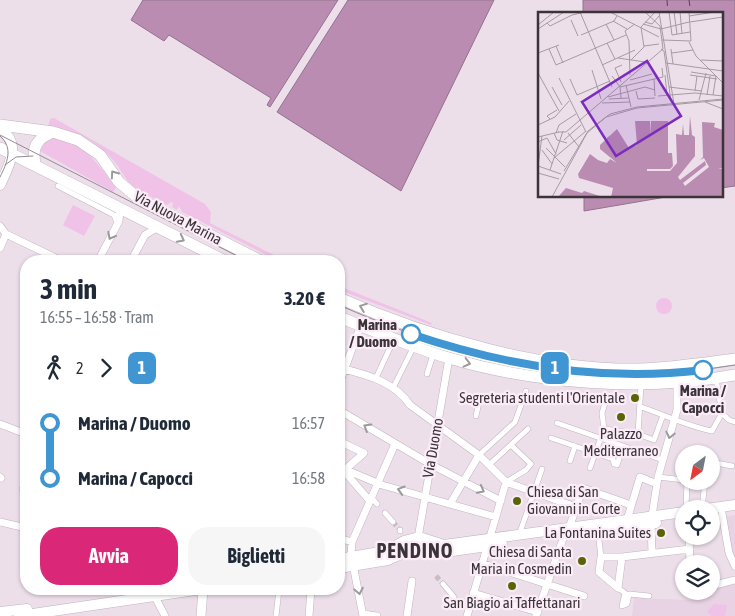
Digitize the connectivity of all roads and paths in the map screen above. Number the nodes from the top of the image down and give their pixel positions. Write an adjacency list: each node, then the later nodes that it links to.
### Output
1 (0, 125): 3 (main road, Via Nuova Marina)
2 (0, 129): 5 (main road)
3 (53, 132): 6 (main road); 20 (main road, Via Nuova Marina, one-way to 3)
4 (0, 148): 5 (main road, Via Nuova Marina)
5 (12, 154): 6 (main road, Via Nuova Marina); 7 (main road)
6 (31, 162): 7 (main road); 10 (main road, Via Nuova Marina)
7 (7, 170): 9 (main road)
8 (55, 184): 11 (street)
9 (0, 185)
10 (120, 209): 13 (main road, Via Nuova Marina); 17 (street, one-way to 17)
11 (116, 220)
12 (0, 226): 14 (street)
13 (158, 227): 18 (street); 19 (main road, Via Nuova Marina, one-way to 19)
14 (3, 235): 15 (street); 16 (street)
15 (0, 248)
16 (48, 255)
17 (101, 255)
18 (134, 255)
19 (213, 255)
20 (249, 255)
21 (345, 300): 28 (main road, one-way to 21)
22 (345, 319): 23 (main road)
23 (361, 326): 24 (main road); 29 (street)
24 (394, 339): 25 (main road); 33 (street)
25 (414, 346): 27 (main road); 37 (street)
26 (432, 358): 31 (street)
27 (449, 358): 36 (main road, one-way to 36); 50 (street, Via Duomo)
28 (735, 359)
29 (345, 366)
30 (345, 369): 33 (street)
31 (427, 374)
32 (735, 375): 34 (main road)
33 (376, 378): 37 (street)
34 (716, 378): 35 (main road); 42 (street)
35 (677, 383): 36 (main road); 46 (street)
36 (641, 384): 41 (street)
37 (393, 388): 50 (street)
38 (526, 392): 63 (street)
39 (606, 400): 51 (street)
40 (479, 402): 45 (street)
41 (640, 407): 44 (street); 54 (street)
42 (722, 413): 46 (street); 47 (street)
43 (345, 414): 58 (street, one-way to 43)
44 (663, 415): 46 (street); 54 (street)
45 (476, 416)
46 (674, 418): 64 (street, one-way to 64)
47 (735, 422)
48 (557, 423): 56 (street)
49 (0, 424): 53 (street)
50 (438, 424): 63 (street); 66 (street, Via Duomo)
51 (604, 426): 54 (street); 56 (street)
52 (528, 429): 59 (street)
53 (20, 432)
54 (638, 434)
55 (551, 438): 60 (street)
56 (601, 438): 61 (street); 62 (street)
57 (345, 444): 70 (street)
58 (395, 444): 66 (street); 79 (street)
59 (512, 446): 67 (street); 78 (street)
60 (575, 446): 62 (street); 65 (street)
61 (623, 446): 62 (street); 64 (street)
62 (596, 453): 71 (street)
63 (479, 455): 67 (street); 75 (street)
64 (664, 457): 76 (street)
65 (570, 461)
66 (430, 464): 75 (street); 81 (street, Via Duomo)
67 (490, 464): 78 (street)
68 (720, 464): 69 (street)
69 (732, 466)
70 (345, 467)
71 (590, 468)
72 (542, 469): 80 (street)
73 (345, 471): 79 (street)
74 (345, 474): 82 (street)
75 (463, 480): 83 (street, one-way to 83); 85 (street)
76 (657, 480): 77 (street); 86 (street); 97 (street)
77 (675, 480)
78 (506, 482): 80 (street); 83 (street)
79 (377, 483): 81 (street, one-way to 79); 82 (street)
80 (534, 492): 88 (street); 103 (street)
81 (425, 496): 85 (street); 104 (street, Via Duomo)
82 (369, 500): 84 (street); 106 (street)
83 (501, 501): 94 (street)
84 (377, 504)
85 (450, 504): 94 (street)
86 (631, 505): 88 (street); 96 (street)
87 (735, 505): 89 (main road)
88 (576, 506): 102 (street)
89 (720, 507)
90 (735, 511): 91 (main road)
91 (722, 513): 120 (street)
92 (386, 514): 99 (street)
93 (675, 514): 97 (main road)
94 (496, 517): 107 (street)
95 (675, 519): 97 (main road)
96 (627, 520): 97 (main road); 102 (main road)
97 (652, 520): 101 (main road); 111 (street)
98 (0, 522): 100 (street)
99 (393, 522)
100 (20, 527)
101 (598, 531): 102 (main road); 114 (street)
102 (566, 532): 103 (main road); 107 (main road); 124 (street)
103 (519, 536): 107 (main road)
104 (418, 538): 109 (main road); 113 (main road)
105 (345, 540): 106 (street)
106 (352, 542): 117 (street)
107 (488, 543): 109 (main road); 118 (street)
108 (690, 545): 110 (street)
109 (444, 549): 113 (main road)
110 (690, 549): 111 (street); 112 (street)
111 (652, 553): 115 (street)
112 (690, 555)
113 (387, 556): 117 (main road)
114 (601, 557): 115 (street); 126 (street)
115 (622, 557): 126 (street)
116 (345, 560): 117 (main road)
117 (353, 561): 119 (main road); 140 (street, one-way to 140)
118 (481, 563): 124 (street); 127 (street)
119 (345, 565)
120 (735, 566)
121 (412, 580): 147 (street)
122 (735, 580): 125 (street)
123 (443, 584): 136 (street)
124 (547, 584): 134 (street); 139 (street)
125 (720, 584)
126 (618, 588): 135 (street)
127 (473, 593): 138 (street); 139 (street)
128 (120, 595): 137 (main road)
129 (130, 595): 141 (main road)
130 (153, 595): 142 (street)
131 (202, 595): 143 (street)
132 (278, 595): 144 (street)
133 (311, 595): 145 (street)
134 (584, 596)
135 (649, 596)
136 (454, 597)
137 (2, 610)
138 (467, 612)
139 (537, 614)
140 (363, 615): 146 (street)
141 (20, 616)
142 (165, 616)
143 (201, 616)
144 (276, 616)
145 (309, 616)
146 (377, 616)
147 (407, 616)

